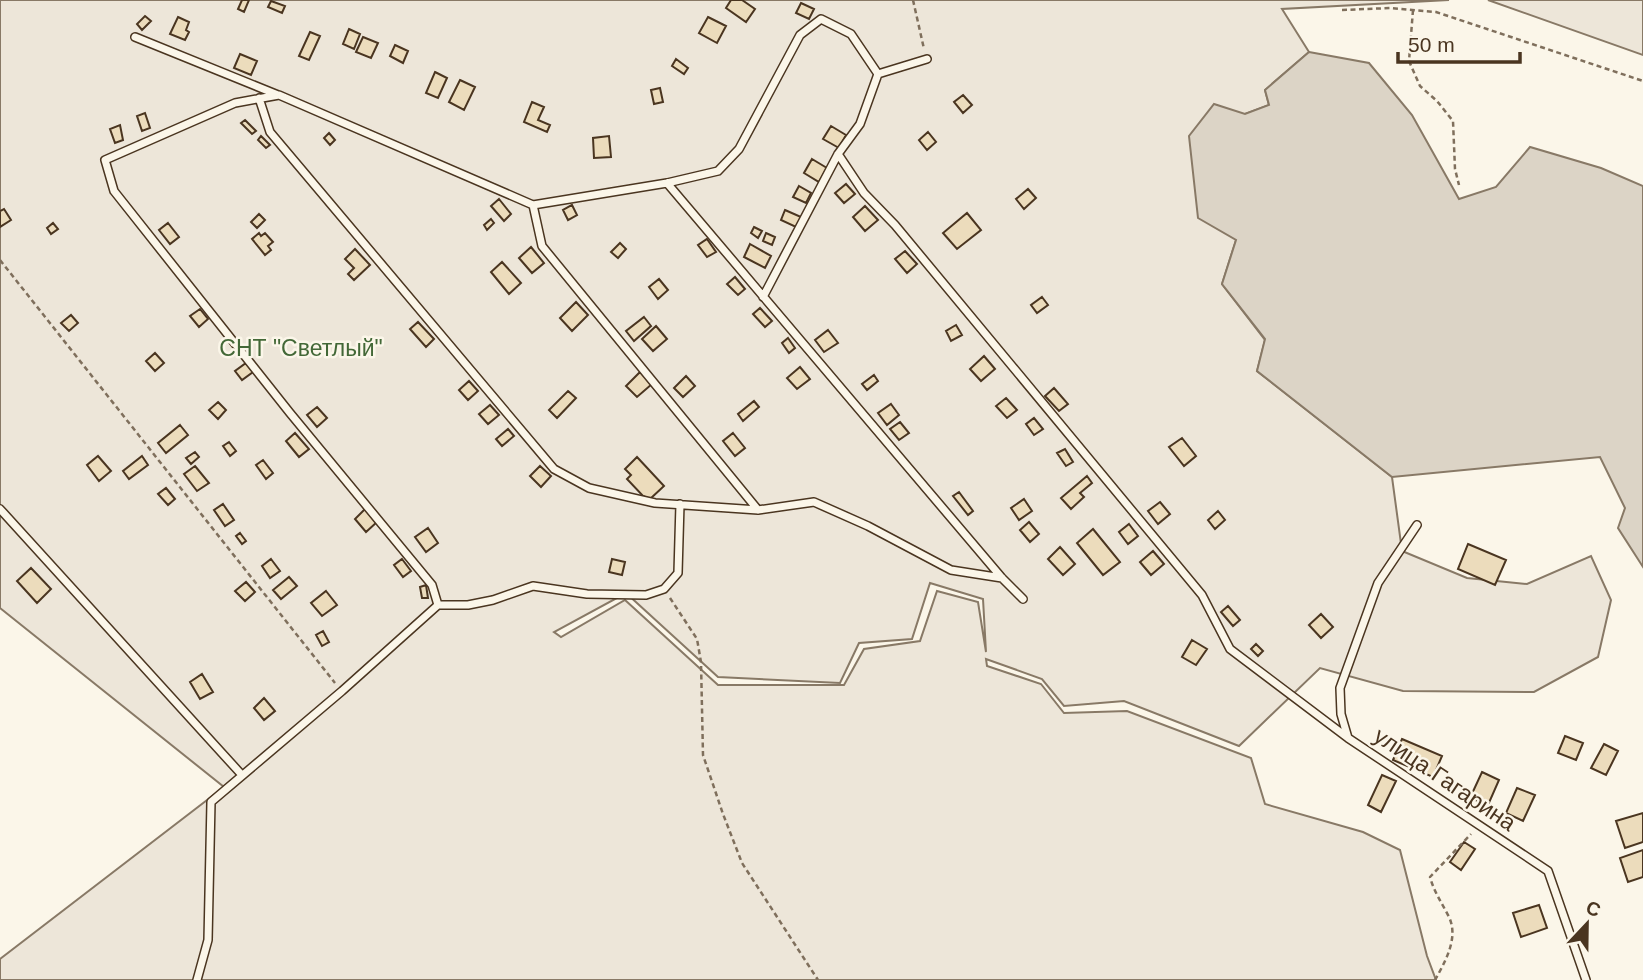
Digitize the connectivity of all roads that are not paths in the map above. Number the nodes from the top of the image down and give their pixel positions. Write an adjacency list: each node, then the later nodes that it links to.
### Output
1 (135, 37): 4 (lane)
2 (927, 59): 3 (lane)
3 (878, 74): 6 (lane); 7 (lane)
4 (279, 95): 5 (lane); 8 (lane)
5 (259, 98): 10 (lane); 16 (lane)
6 (838, 154): 9 (lane); 17 (lane)
7 (667, 183): 8 (lane); 9 (lane)
8 (533, 205): 12 (lane)
9 (763, 297): 14 (lane)
10 (680, 504): 12 (lane); 16 (lane)
11 (0, 509): 18 (lane)
12 (758, 510): 14 (lane)
13 (1417, 525): 17 (lane, улица Гагарина)
14 (1002, 578): 15 (lane)
15 (1023, 599)
16 (438, 605): 18 (lane)
17 (1348, 737): 20 (lane, улица Гагарина)
18 (241, 774): 19 (lane)
19 (197, 980)
20 (1586, 980)

